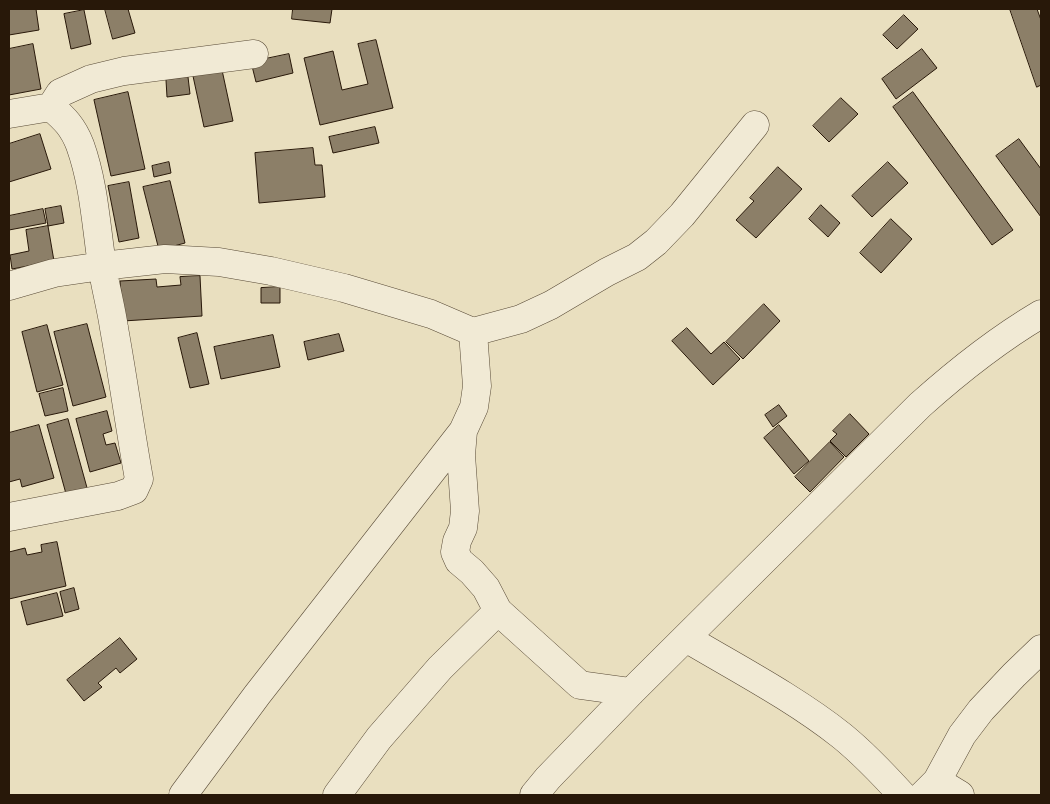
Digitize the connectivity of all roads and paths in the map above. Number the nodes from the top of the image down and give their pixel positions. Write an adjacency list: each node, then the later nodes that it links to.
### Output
1 (254, 54): 2 (street)
2 (51, 107): 3 (street); 5 (street)
3 (9, 114)
4 (755, 125): 8 (street)
5 (102, 266): 6 (street); 8 (street); 10 (street)
6 (9, 286)
7 (1041, 314): 12 (street)
8 (473, 332): 9 (street)
9 (463, 431): 11 (street); 18 (street)
10 (9, 517)
11 (498, 611): 14 (street); 19 (street)
12 (686, 638): 15 (street); 21 (street)
13 (1041, 649): 17 (street)
14 (580, 685): 15 (street); 16 (street)
15 (631, 692): 16 (street)
16 (591, 734): 20 (street)
17 (930, 788): 22 (street)
18 (183, 795)
19 (337, 795)
20 (534, 795)
21 (902, 795)
22 (960, 795)

